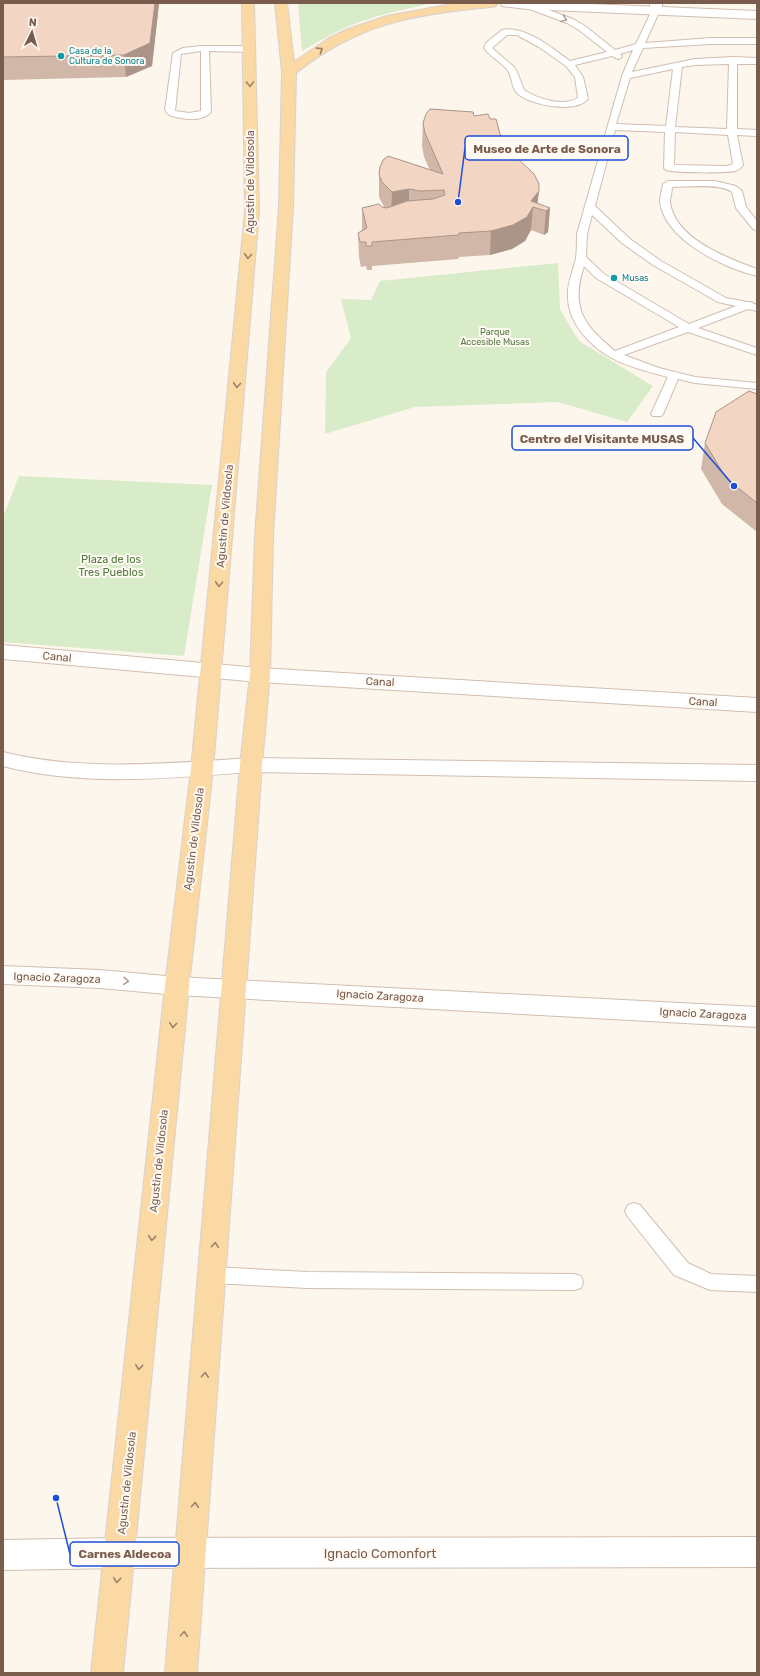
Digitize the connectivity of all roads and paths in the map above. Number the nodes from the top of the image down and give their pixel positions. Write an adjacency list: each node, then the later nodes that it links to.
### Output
1 (248, 3): 10 (main road, Agustin de Vildosola)
2 (281, 3): 18 (main road)
3 (492, 3): 18 (main road, one-way to 3)
4 (506, 3): 5 (street)
5 (527, 6): 6 (street); 11 (lane, one-way to 11)
6 (656, 6): 7 (street); 9 (lane)
7 (757, 14)
8 (757, 41): 9 (lane)
9 (640, 46): 11 (lane); 16 (lane)
10 (249, 52): 12 (lane); 38 (main road, Agustin de Vildosola, one-way to 38)
11 (614, 52): 15 (lane); 16 (lane)
12 (205, 53): 12 (lane)
13 (733, 60): 14 (lane); 17 (lane); 22 (lane)
14 (757, 61)
15 (569, 64): 15 (lane)
16 (630, 66): 19 (lane)
17 (678, 66): 19 (lane); 21 (lane)
18 (289, 72): 39 (main road)
19 (626, 76): 20 (lane)
20 (611, 127): 21 (lane); 26 (lane)
21 (670, 130): 22 (lane); 24 (lane)
22 (732, 133): 23 (lane); 24 (lane)
23 (757, 133)
24 (669, 168): 25 (lane)
25 (668, 184): 27 (lane); 29 (lane)
26 (590, 208): 28 (lane); 30 (lane)
27 (757, 227)
28 (581, 258): 31 (lane); 33 (lane)
29 (757, 272)
30 (754, 305): 31 (lane)
31 (688, 328): 32 (lane); 33 (lane)
32 (757, 352)
33 (614, 355): 34 (lane)
34 (674, 375): 35 (lane); 36 (lane)
35 (757, 386)
36 (657, 414)
37 (3, 652): 38 (street, Canal)
38 (212, 670): 39 (street, Canal); 43 (main road, Agustin de Vildosola)
39 (260, 675): 40 (street, Canal); 42 (main road)
40 (757, 705)
41 (3, 759): 43 (street)
42 (251, 765): 43 (street); 44 (street); 47 (main road)
43 (202, 769): 46 (main road, Agustin de Vildosola)
44 (757, 773)
45 (3, 976): 46 (street, Ignacio Zaragoza, one-way to 46)
46 (177, 986): 47 (street, Ignacio Zaragoza); 54 (main road, Agustin de Vildosola, one-way to 54)
47 (235, 988): 48 (street, Ignacio Zaragoza); 50 (main road, one-way to 47)
48 (757, 1017)
49 (634, 1210): 52 (lane)
50 (213, 1275): 51 (lane); 55 (main road, one-way to 50)
51 (574, 1282)
52 (757, 1284)
53 (757, 1552): 55 (street, Ignacio Comonfort)
54 (120, 1553): 55 (street, Ignacio Comonfort); 56 (street, Ignacio Comonfort); 57 (main road, Agustin de Vildosola, one-way to 57)
55 (191, 1554): 58 (main road, one-way to 55)
56 (3, 1555)
57 (107, 1673)
58 (181, 1673)

